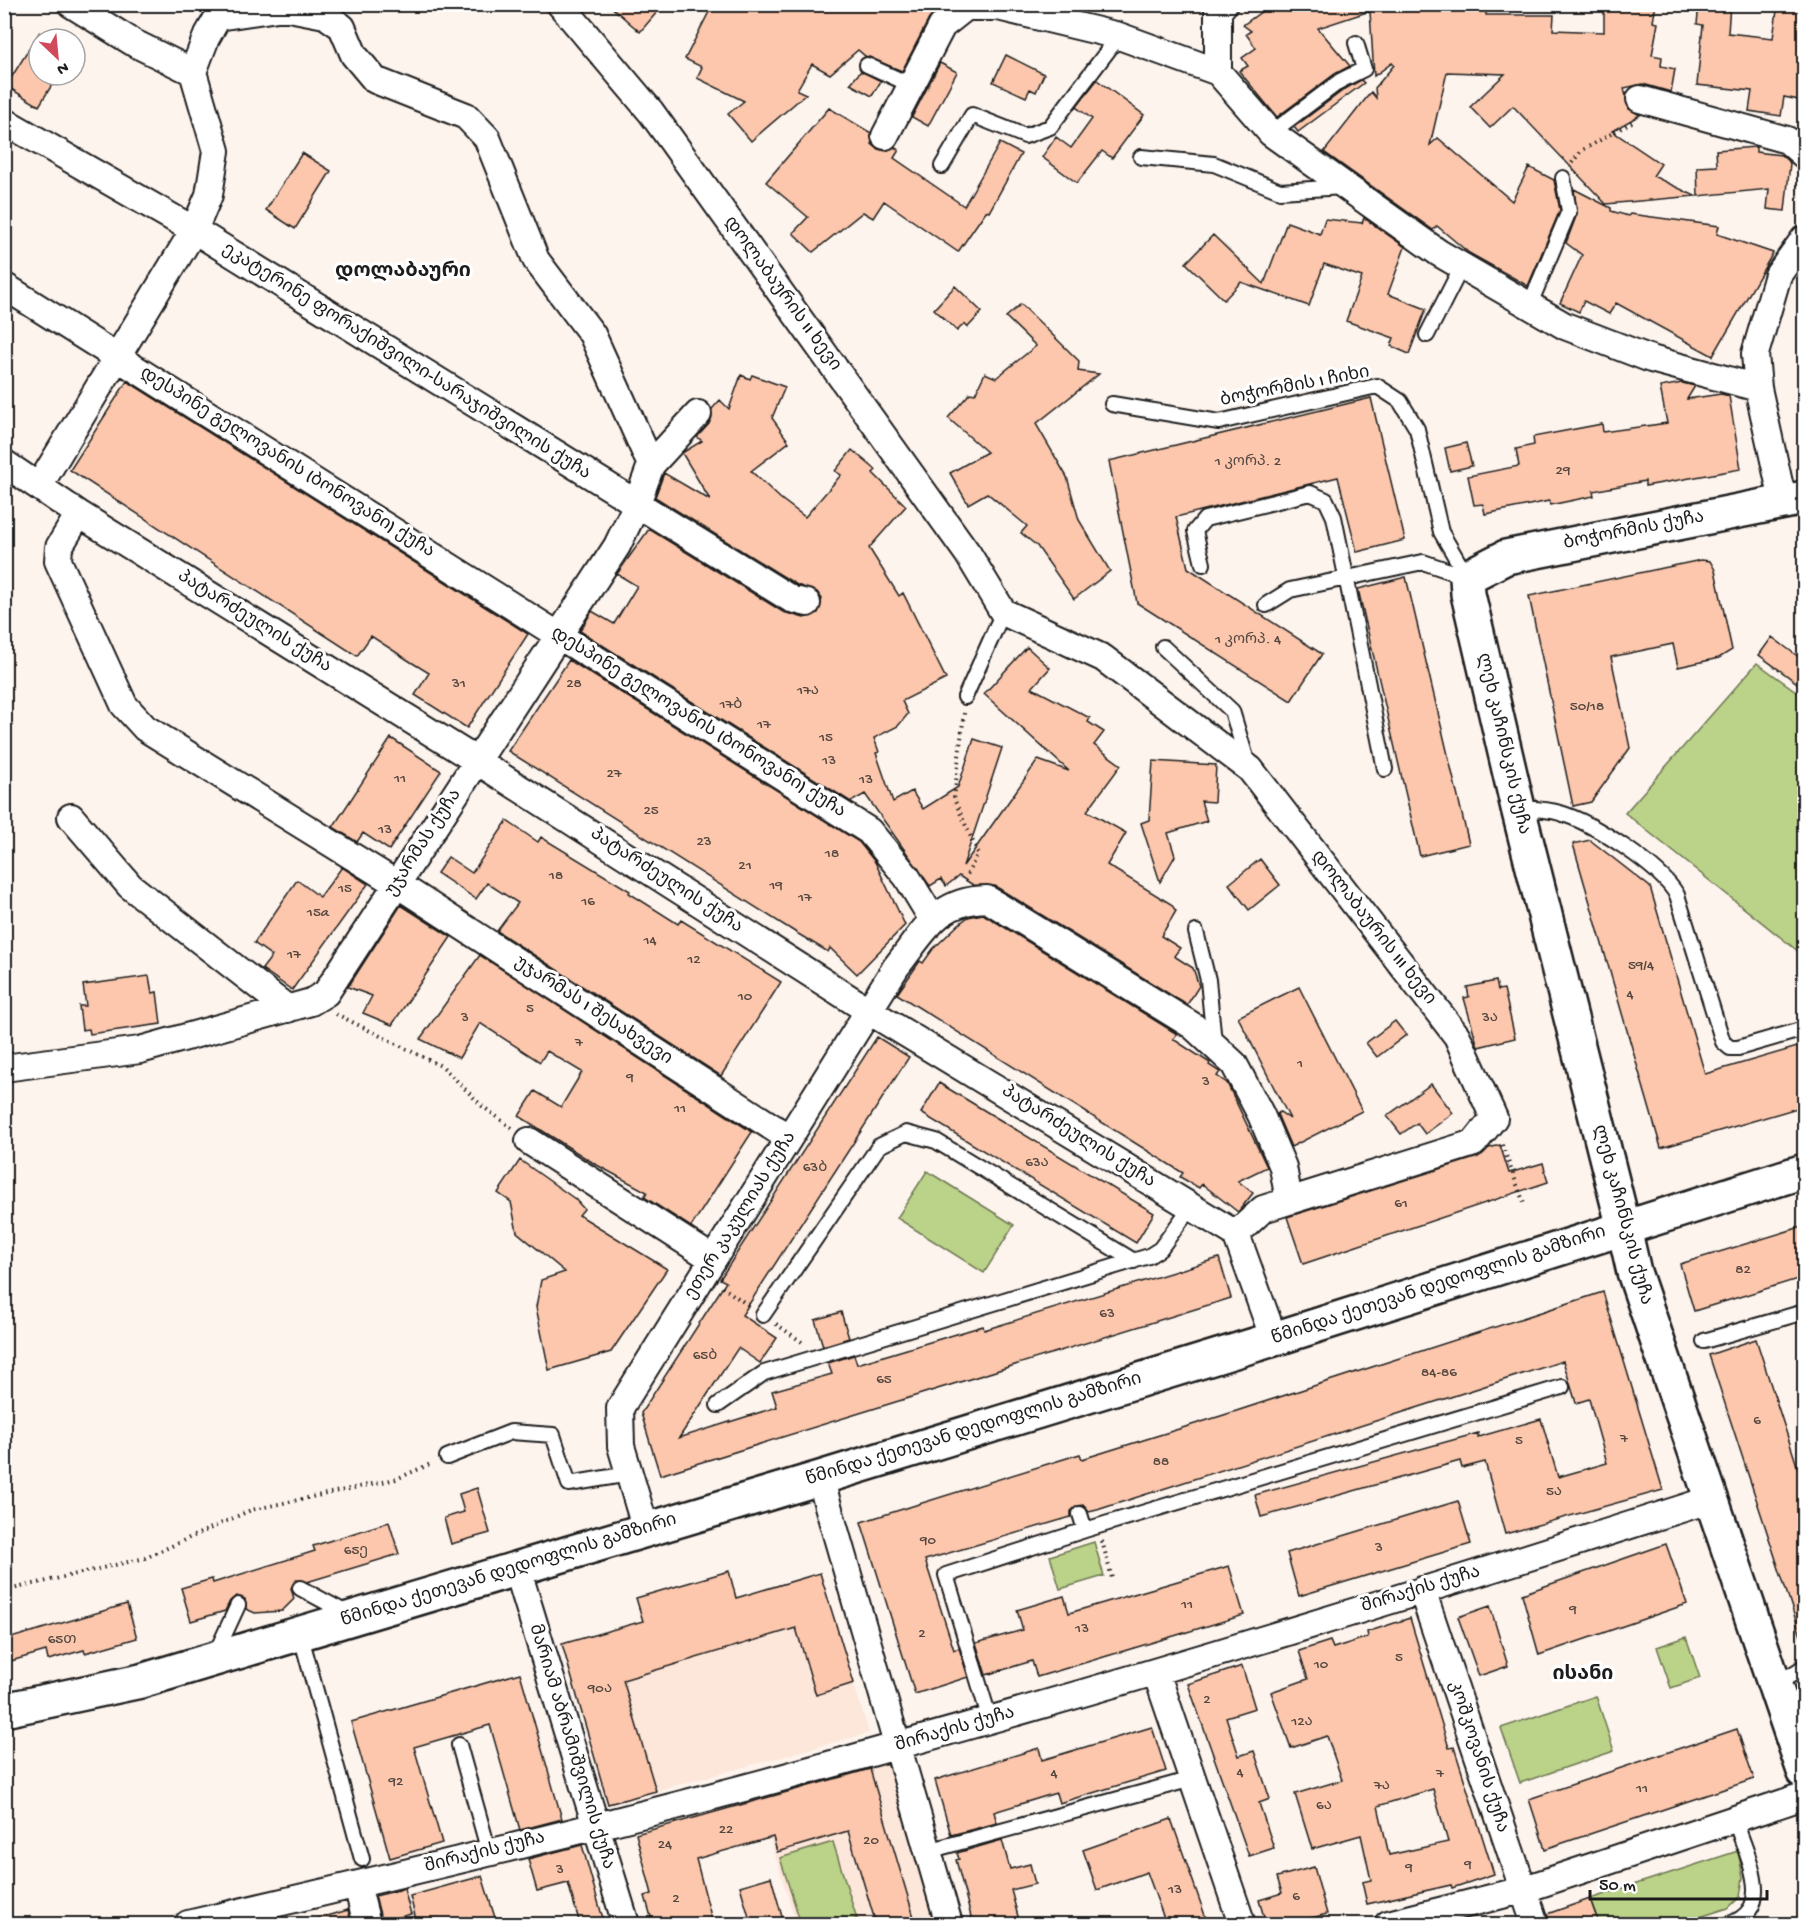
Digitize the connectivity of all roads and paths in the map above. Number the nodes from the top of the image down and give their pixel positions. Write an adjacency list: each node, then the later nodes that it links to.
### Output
1 (71, 4): 8 (street)
2 (560, 4): 39 (street, დოლაბაურის II ხევი)
3 (1224, 4): 9 (street)
4 (965, 6): 5 (street); 10 (street)
5 (1119, 36): 9 (street); 17 (lane)
6 (1356, 43): 13 (lane)
7 (867, 65): 10 (lane)
8 (194, 72): 20 (street); 31 (street)
9 (1218, 72): 13 (street)
10 (911, 85): 14 (street)
11 (1651, 102): 15 (street); 18 (path)
12 (4, 121): 20 (street, ეკატერინე ფორაქიშვილი-სარაჯიშვილის ქუჩა)
13 (1271, 133): 19 (street)
14 (885, 135)
15 (1804, 155)
16 (1141, 157): 19 (lane)
17 (942, 166)
18 (1563, 178): 24 (lane)
19 (1343, 186): 22 (street)
20 (194, 230): 26 (street); 34 (street, ეკატერინე ფორაქიშვილი-სარაჯიშვილის ქუჩა)
21 (1804, 239): 27 (street)
22 (1462, 266): 24 (street); 25 (lane)
23 (4, 285): 26 (street, დესპინე გელოვანის (ბონოვანი) ქუჩა)
24 (1530, 304): 27 (street)
25 (1427, 335)
26 (118, 356): 32 (street); 42 (street, დესპინე გელოვანის (ბონოვანი) ქუჩა)
27 (1758, 388): 33 (street)
28 (1112, 404): 38 (lane, ბოჭორმის I ჩიხი)
29 (698, 414): 31 (street, უჯარმას ქუჩა)
30 (4, 463): 32 (street, პატარძეულის ქუჩა)
31 (651, 465): 34 (street, უჯარმას ქუჩა)
32 (39, 486): 35 (street, პატარძეულის ქუჩა)
33 (1794, 500): 38 (main road, ბოჭორმის ქუჩა)
34 (636, 506): 40 (street, ეკატერინე ფორაქიშვილი-სარაჯიშვილის ქუჩა); 42 (street, უჯარმას ქუჩა)
35 (79, 514): 45 (street, პატარძეულის ქუჩა); 50 (street, უჯარმას I შესახვევი)
36 (1203, 564): 37 (lane)
37 (1346, 577): 38 (lane); 41 (lane); 47 (lane)
38 (1467, 577): 48 (main road, ლეხ კაჩინსკის ქუჩა)
39 (998, 602): 44 (lane); 46 (street, დოლაბაურის III ხევი)
40 (807, 603)
41 (1266, 605)
42 (557, 635): 45 (street, უჯარმას ქუჩა); 51 (street, დესპინე გელოვანის (ბონოვანი) ქუჩა)
43 (1163, 647): 46 (lane)
44 (965, 697): 51 (path)
45 (477, 760): 50 (street, უჯარმას ქუჩა); 54 (street, პატარძეულის ქუჩა)
46 (1250, 769): 58 (street, დოლაბაურის III ხევი)
47 (1385, 769)
48 (1518, 808): 55 (lane); 65 (main road, ლეხ კაჩინსკის ქუჩა)
49 (70, 817): 53 (street)
50 (397, 884): 53 (street, უჯარმას ქუჩა); 59 (street, უჯარმას I შესახვევი)
51 (942, 913): 54 (street, ეთერ კაკულიას ქუჩა); 56 (street)
52 (1196, 932): 56 (lane)
53 (300, 1005): 57 (street); 60 (path)
54 (869, 1011): 59 (street, ეთერ კაკულიას ქუჩა); 64 (street, პატარძეულის ქუჩა)
55 (1804, 1029)
56 (1214, 1045): 62 (street)
57 (4, 1068)
58 (1494, 1118): 62 (street); 63 (path)
59 (789, 1138): 67 (street, ეთერ კაკულიას ქუჩა)
60 (529, 1141): 67 (street)
61 (1804, 1171): 65 (main road, წმინდა ქეთევან დედოფლის გამზირი)
62 (1289, 1201): 66 (street)
63 (1525, 1206)
64 (1191, 1207): 66 (street, პატარძეულის ქუჩა); 68 (lane)
65 (1624, 1228): 71 (main road, წმინდა ქეთევან დედოფლის გამზირი); 78 (main road, ლეხ კაჩინსკის ქუჩა)
66 (1236, 1234): 71 (street)
67 (713, 1259): 76 (street, ეთერ კაკულიას ქუჩა)
68 (1134, 1261): 70 (lane); 74 (lane)
69 (1804, 1312): 72 (lane)
70 (763, 1315)
71 (1274, 1339): 77 (main road, წმინდა ქეთევან დედოფლის გამზირი)
72 (1704, 1341)
73 (1562, 1387): 81 (lane)
74 (718, 1405)
75 (447, 1457): 76 (lane); 87 (path)
76 (629, 1474): 80 (street, ეთერ კაკულიას ქუჩა)
77 (820, 1478): 80 (main road, წმინდა ქეთევან დედოფლის გამზირი); 100 (street)
78 (1712, 1500): 86 (street, შირაქის ქუჩა); 95 (main road, ლეხ კაჩინსკის ქუჩა)
79 (1080, 1514): 81 (lane)
80 (646, 1530): 83 (main road, წმინდა ქეთევან დედოფლის გამზირი)
81 (1085, 1530): 97 (lane)
82 (1100, 1535): 84 (path)
83 (517, 1568): 89 (main road, წმინდა ქეთევან დედოფლის გამზირი); 105 (street, მარიამ აბრამიშვილის ქუჩა)
84 (1112, 1578)
85 (300, 1588): 89 (lane)
86 (1422, 1590): 93 (street, შირაქის ქუჩა); 110 (street, კოშკოვანის ქუჩა)
87 (4, 1591)
88 (238, 1605): 91 (lane)
89 (354, 1617): 90 (main road, წმინდა ქეთევან დედოფლის გამზირი)
90 (300, 1633): 91 (main road, წმინდა ქეთევან დედოფლის გამზირი); 108 (lane)
91 (213, 1659): 94 (main road, წმინდა ქეთევან დედოფლის გამზირი)
92 (1804, 1667): 95 (lane)
93 (1156, 1672): 97 (street, შირაქის ქუჩა); 102 (street)
94 (141, 1681): 96 (main road, წმინდა ქეთევან დედოფლის გამზირი); 98 (main road, წმინდა ქეთევან დედოფლის გამზირი)
95 (1775, 1685): 101 (main road, ლეხ კაჩინსკის ქუჩა)
96 (4, 1710)
97 (990, 1720): 100 (street, შირაქის ქუჩა)
98 (4, 1734)
99 (459, 1745): 107 (lane)
100 (898, 1746): 105 (street, შირაქის ქუჩა); 106 (street)
101 (1804, 1771)
102 (1192, 1779): 106 (lane); 115 (street)
103 (1804, 1796): 104 (street)
104 (1735, 1820): 110 (street); 118 (lane)
105 (596, 1826): 107 (street, შირაქის ქუჩა); 113 (street, მარიამ აბრამიშვილის ქუჩა)
106 (928, 1851): 114 (street)
107 (489, 1852): 109 (street, შირაქის ქუჩა)
108 (362, 1859)
109 (357, 1885): 111 (street, შირაქის ქუჩა); 112 (street)
110 (1522, 1890): 116 (street); 117 (street, კოშკოვანის ქუჩა)
111 (188, 1924)
112 (368, 1924)
113 (626, 1924)
114 (949, 1924)
115 (1242, 1924)
116 (1388, 1924)
117 (1534, 1924)
118 (1729, 1924)

